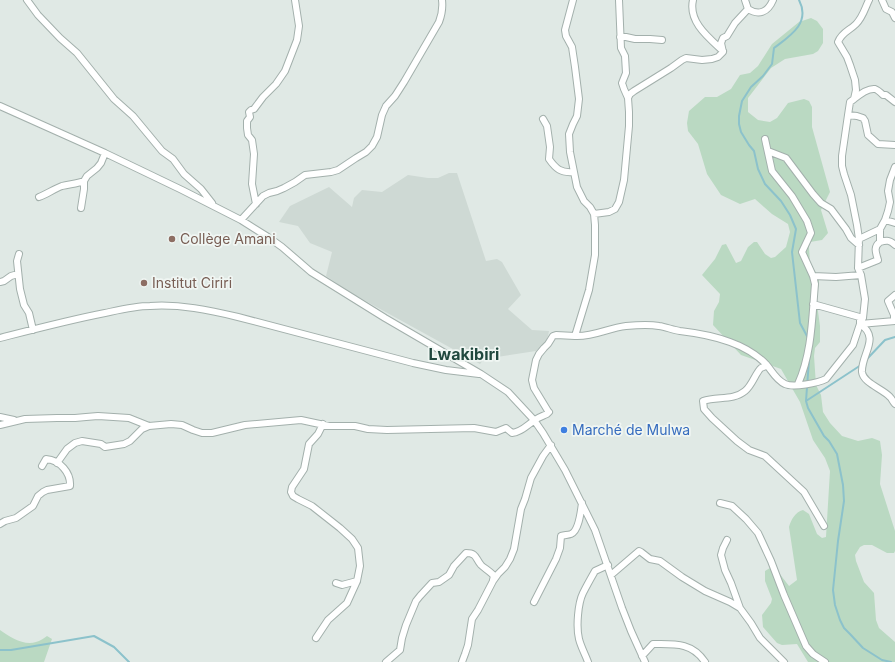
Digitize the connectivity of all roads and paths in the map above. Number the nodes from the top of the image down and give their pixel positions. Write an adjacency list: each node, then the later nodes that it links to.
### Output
1 (27, 0): 31 (street)
2 (295, 0): 30 (street)
3 (442, 0): 30 (street)
4 (573, 0): 27 (street)
5 (619, 0): 13 (street)
6 (693, 0): 15 (street)
7 (745, 0): 11 (street)
8 (773, 0): 11 (street)
9 (869, 0): 17 (street)
10 (882, 0): 12 (street)
11 (748, 9): 15 (street)
12 (895, 18)
13 (620, 37): 14 (street); 16 (street)
14 (662, 40)
15 (723, 52): 16 (street)
16 (628, 98): 33 (street)
17 (854, 99): 18 (street); 20 (street)
18 (895, 102)
19 (0, 106): 25 (street)
20 (848, 115): 23 (street); 38 (street)
21 (542, 119): 27 (street)
22 (765, 139): 24 (street)
23 (895, 145)
24 (768, 151): 38 (street); 45 (street)
25 (105, 152): 28 (street); 31 (street)
26 (895, 167): 35 (street)
27 (573, 172): 33 (street)
28 (84, 181): 29 (street); 32 (street)
29 (39, 197)
30 (256, 204): 34 (street)
31 (214, 206): 34 (street)
32 (81, 208)
33 (594, 214): 54 (street)
34 (240, 220): 56 (street)
35 (885, 220): 36 (street); 37 (street)
36 (895, 223)
37 (880, 229): 38 (street); 39 (street)
38 (859, 242): 42 (street)
39 (880, 242): 40 (street); 42 (street)
40 (895, 245)
41 (19, 254): 43 (street)
42 (858, 268): 44 (street)
43 (18, 274): 46 (street); 52 (street)
44 (861, 275): 45 (street); 49 (street)
45 (813, 276): 48 (street)
46 (0, 282)
47 (895, 295): 50 (street)
48 (813, 304): 49 (street); 57 (street)
49 (863, 318): 51 (street)
50 (895, 321): 51 (street)
51 (860, 324): 57 (street); 58 (street)
52 (33, 330): 53 (street); 56 (street)
53 (1, 336)
54 (575, 336): 55 (street); 60 (street)
55 (767, 366): 57 (street); 71 (street)
56 (481, 374): 60 (street)
57 (798, 384)
58 (895, 404)
59 (0, 417): 61 (street)
60 (534, 420): 62 (street); 65 (street)
61 (16, 421): 63 (street); 64 (street)
62 (323, 424): 64 (street); 75 (street)
63 (0, 425)
64 (149, 426): 66 (street)
65 (551, 445): 68 (street); 76 (street)
66 (57, 463): 67 (street); 70 (street)
67 (42, 466)
68 (582, 503): 73 (street); 78 (street)
69 (720, 503): 87 (street)
70 (0, 524)
71 (824, 526)
72 (727, 540): 79 (street)
73 (608, 565): 74 (street); 84 (street)
74 (611, 575): 79 (street); 81 (street)
75 (357, 581): 77 (street); 80 (street)
76 (493, 581): 82 (street); 83 (street)
77 (336, 583)
78 (534, 602)
79 (740, 608): 86 (street)
80 (316, 638)
81 (644, 659): 85 (street)
82 (386, 662)
83 (462, 662)
84 (588, 662)
85 (705, 662)
86 (784, 662)
87 (825, 662)

